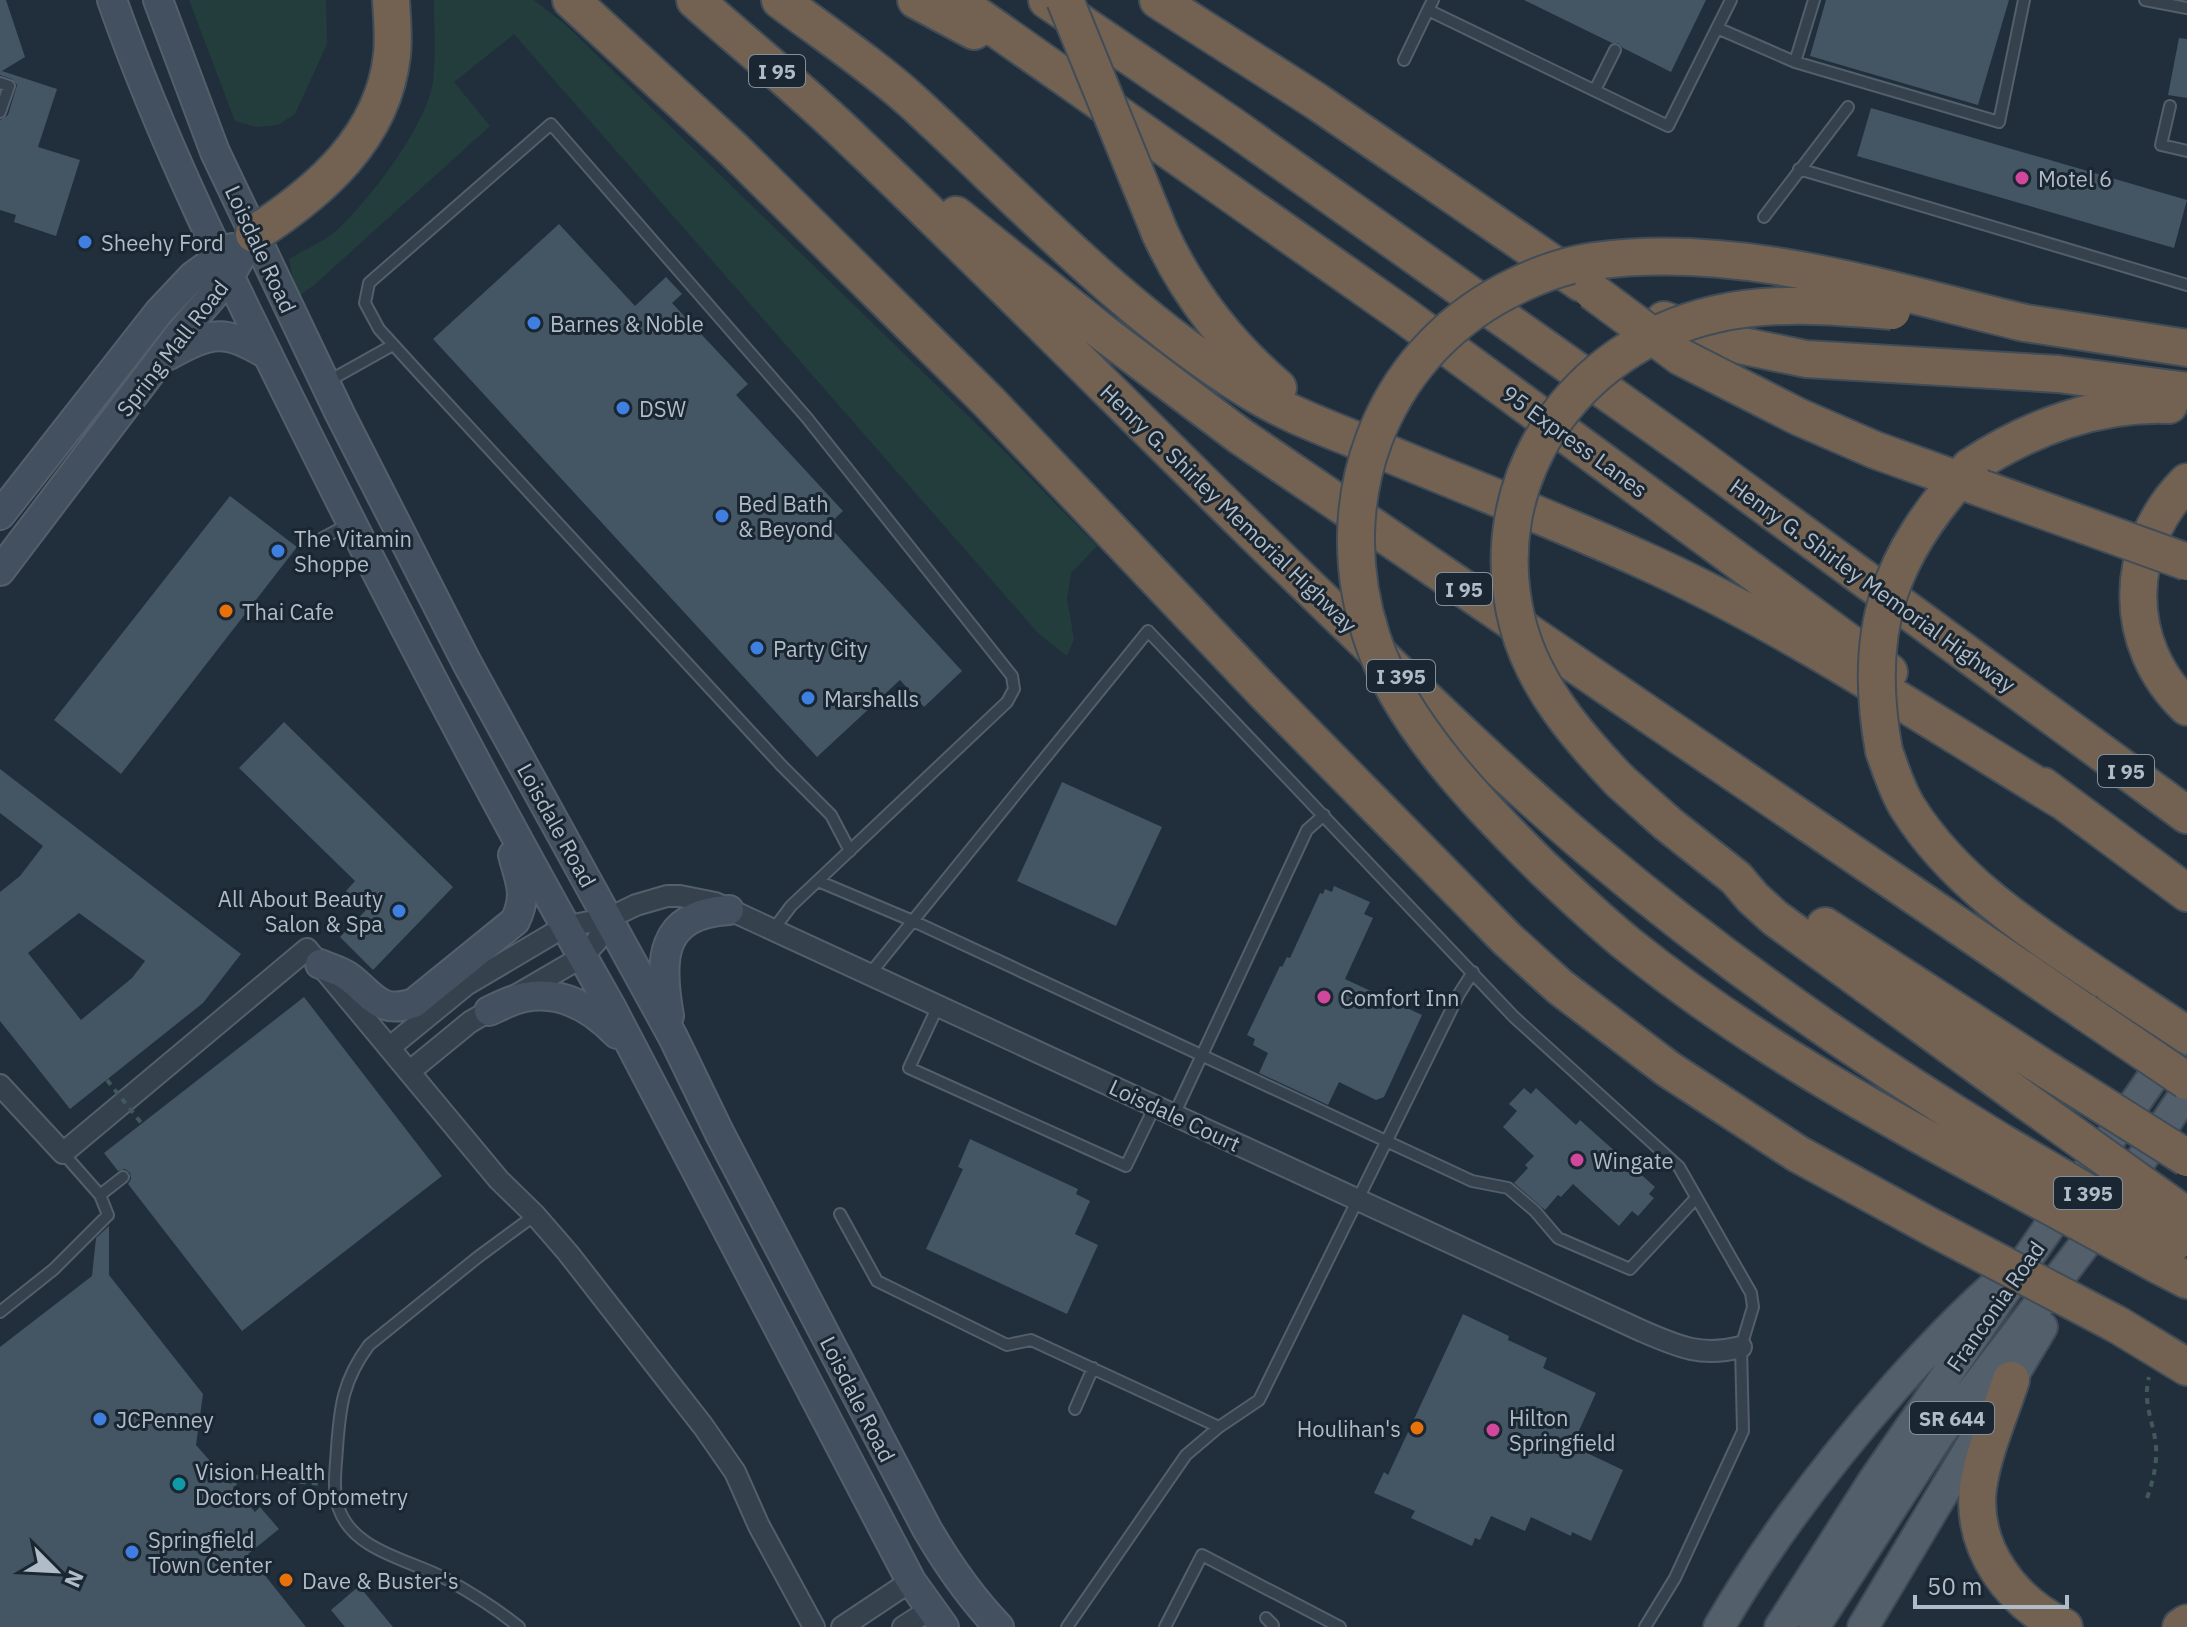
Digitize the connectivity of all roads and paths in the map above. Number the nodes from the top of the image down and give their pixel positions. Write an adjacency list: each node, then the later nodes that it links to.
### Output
1 (112, 0): 33 (main road, Loisdale Road)
2 (158, 0): 32 (main road, Loisdale Road)
3 (391, 0): 32 (highway)
4 (571, 0): 100 (highway, bridge)
5 (695, 0): 28 (highway, Henry G. Shirley Memorial Highway / I 95)
6 (780, 0): 44 (highway)
7 (916, 0): 23 (highway)
8 (955, 0): 23 (highway, 95 Express Lanes)
9 (1047, 0): 55 (highway, Henry G. Shirley Memorial Highway / I 95)
10 (1065, 0): 44 (highway, bridge)
11 (1158, 0): 35 (highway)
12 (1731, 0): 18 (lane)
13 (1814, 0): 21 (lane)
14 (2024, 0): 21 (lane)
15 (2145, 0): 17 (lane)
16 (1430, 5): 20 (lane); 24 (lane)
17 (2187, 8)
18 (1717, 28): 21 (lane); 24 (lane)
19 (1615, 50): 24 (lane)
20 (1404, 60)
21 (1795, 62)
22 (0, 83): 27 (lane)
23 (1082, 87): 53 (highway, 95 Express Lanes)
24 (1595, 90)
25 (2170, 106): 29 (lane)
26 (1848, 107): 30 (lane)
27 (0, 112)
28 (858, 144): 79 (highway, I 95, bridge); 87 (highway, Henry G. Shirley Memorial Highway / I 395)
29 (2187, 151)
30 (1799, 169): 31 (lane); 34 (lane)
31 (1764, 217)
32 (254, 234): 33 (main road, Spring Mall Road); 41 (main road, Loisdale Road)
33 (224, 267): 39 (main road, Loisdale Road); 40 (main road, Spring Mall Road); 46 (main road, Spring Mall Road)
34 (2187, 285)
35 (1592, 291): 42 (highway, bridge); 49 (highway, bridge)
36 (2025, 323): 38 (highway); 57 (highway, bridge); 87 (highway, bridge)
37 (393, 345): 41 (lane); 56 (lane); 56 (lane)
38 (2187, 348)
39 (268, 355): 40 (main road); 47 (main road, Loisdale Road)
40 (162, 359): 50 (main road, Spring Mall Road)
41 (325, 383): 61 (main road, Loisdale Road)
42 (2187, 391)
43 (2187, 405): 72 (highway, bridge)
44 (1337, 432): 53 (highway)
45 (2187, 482): 51 (highway)
46 (0, 515)
47 (351, 523): 48 (lane); 52 (main road, Loisdale Road)
48 (321, 539)
49 (2187, 562)
50 (0, 571)
51 (2187, 707)
52 (486, 779): 63 (main road, Loisdale Road); 66 (main road)
53 (2061, 800): 59 (highway, 95 Express Lanes)
54 (1324, 815): 62 (lane); 67 (lane); 76 (lane)
55 (2187, 815)
56 (850, 851): 58 (lane)
57 (1736, 878): 88 (highway, bridge); 96 (highway, bridge)
58 (818, 881): 62 (lane); 64 (lane)
59 (2187, 893)
60 (729, 910): 61 (street, Loisdale Court); 64 (street, Loisdale Court); 73 (main road)
61 (609, 918): 63 (street, Loisdale Court); 65 (street); 73 (main road, Loisdale Road)
62 (913, 921): 68 (lane); 76 (lane)
63 (564, 927): 65 (main road, Loisdale Road); 74 (street, Loisdale Court)
64 (773, 930): 68 (street, Loisdale Court)
65 (582, 957): 70 (street); 75 (main road, Loisdale Road)
66 (320, 964): 74 (street); 86 (street)
67 (1473, 972): 85 (lane); 91 (lane)
68 (869, 975): 69 (street, Loisdale Court)
69 (938, 1006): 82 (street, Loisdale Court); 82 (lane)
70 (489, 1011): 75 (main road); 77 (street)
71 (2187, 1027): 97 (main road, Franconia Road / SR 644)
72 (2187, 1035)
73 (673, 1037): 115 (main road, Loisdale Road)
74 (389, 1048): 77 (street)
75 (635, 1054): 108 (main road, Loisdale Road)
76 (1202, 1055): 83 (lane); 85 (lane)
77 (409, 1072): 94 (street)
78 (107, 1080): 84 (path, bridge)
79 (2187, 1081)
80 (0, 1085): 86 (street)
81 (2187, 1091): 95 (main road, Franconia Road / SR 644)
82 (1155, 1106): 83 (street, Loisdale Court)
83 (1174, 1115): 92 (street, Loisdale Court)
84 (142, 1124)
85 (1387, 1141): 91 (lane); 92 (lane)
86 (63, 1153): 90 (lane)
87 (1990, 1155): 96 (highway, Henry G. Shirley Memorial Highway / I 395, bridge)
88 (2187, 1158)
89 (123, 1177): 90 (lane)
90 (100, 1195): 98 (lane)
91 (1696, 1198): 99 (lane)
92 (1358, 1199): 99 (street, Loisdale Court); 104 (lane)
93 (840, 1214): 101 (lane)
94 (535, 1215): 105 (lane); 112 (street)
95 (2088, 1240): 102 (main road); 122 (main road, Franconia Road / SR 644)
96 (2179, 1251)
97 (2031, 1255): 120 (main road); 121 (main road, Franconia Road / SR 644)
98 (0, 1312)
99 (1741, 1347): 119 (lane)
100 (2175, 1358): 107 (path)
101 (1093, 1368): 103 (lane); 104 (lane)
102 (2011, 1380): 123 (main road); 124 (highway)
103 (1075, 1409)
104 (1219, 1427): 116 (lane)
105 (336, 1485): 106 (path); 111 (lane)
106 (231, 1486)
107 (2147, 1498)
108 (911, 1581): 109 (main road, Loisdale Road); 113 (street)
109 (938, 1618): 114 (street)
110 (2187, 1623): 125 (highway)
111 (519, 1627)
112 (814, 1627)
113 (842, 1627)
114 (903, 1627)
115 (999, 1627)
116 (1067, 1627)
117 (1165, 1627): 118 (lane)
118 (1340, 1627)
119 (1645, 1627)
120 (1719, 1627)
121 (1780, 1627)
122 (1814, 1627)
123 (1863, 1627)
124 (2064, 1627)
125 (2181, 1627)

